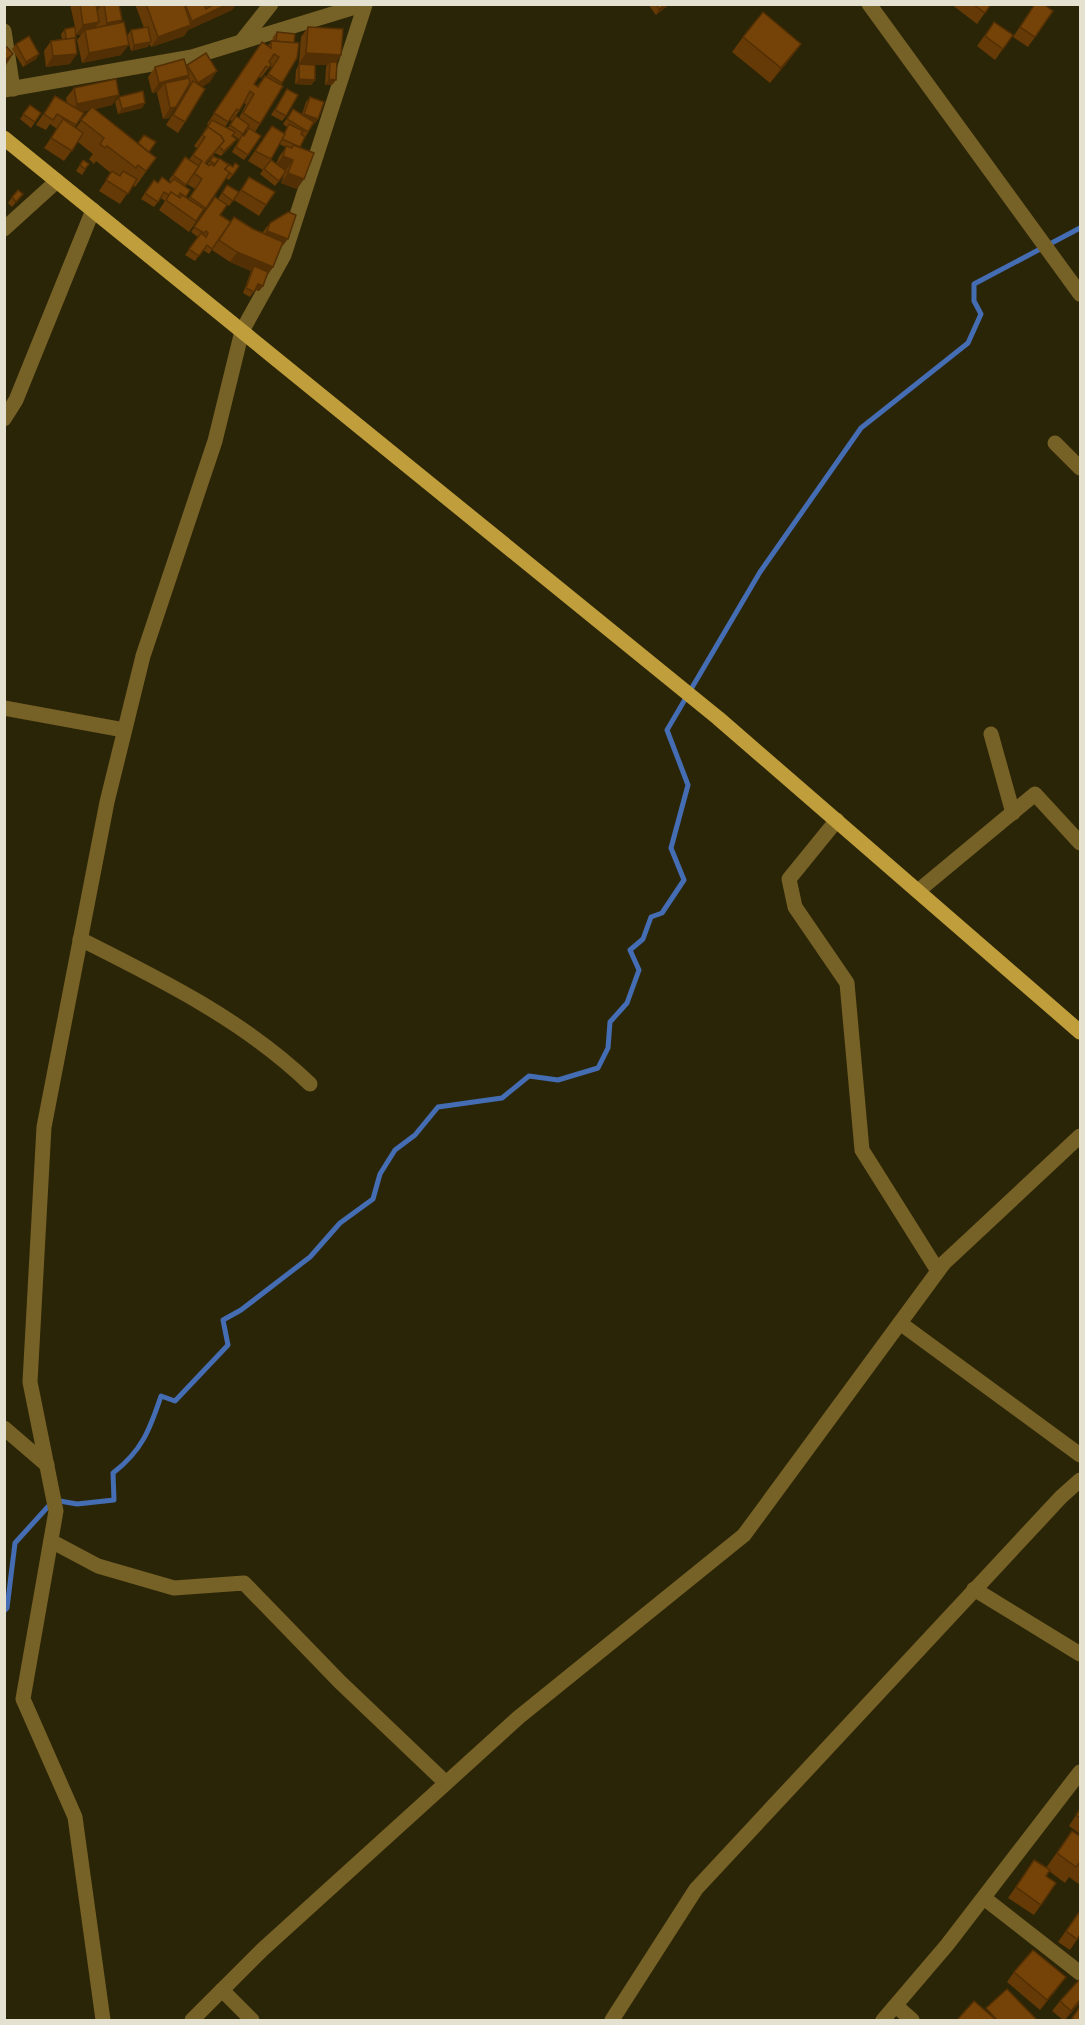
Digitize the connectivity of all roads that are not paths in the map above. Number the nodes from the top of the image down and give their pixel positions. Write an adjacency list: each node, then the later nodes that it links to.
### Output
1 (271, 4): 5 (street)
2 (869, 4): 11 (street)
3 (365, 5): 5 (street); 12 (street)
4 (4, 32): 6 (street)
5 (240, 42): 6 (street)
6 (9, 90)
7 (4, 138): 8 (main road)
8 (57, 180): 9 (main road); 10 (street)
9 (93, 210): 12 (main road); 13 (street)
10 (4, 229)
11 (1080, 294)
12 (243, 332): 17 (street); 20 (main road)
13 (4, 419)
14 (1056, 443): 15 (street)
15 (1080, 468)
16 (4, 708): 17 (street)
17 (124, 730): 23 (street)
18 (991, 734): 19 (street)
19 (1013, 813): 21 (street); 22 (street)
20 (837, 820): 22 (main road); 27 (street)
21 (1080, 843)
22 (918, 891): 24 (main road)
23 (80, 939): 25 (street); 31 (street)
24 (1080, 1032)
25 (310, 1084)
26 (1080, 1137): 27 (street)
27 (938, 1271): 28 (street)
28 (900, 1323): 30 (street); 37 (street)
29 (4, 1428): 31 (street)
30 (1080, 1455)
31 (47, 1465): 33 (street)
32 (1080, 1480): 34 (street)
33 (51, 1540): 37 (street); 42 (street)
34 (974, 1589): 35 (street); 45 (street)
35 (1080, 1654)
36 (1080, 1772): 38 (street)
37 (446, 1783): 40 (street)
38 (984, 1898): 39 (street); 41 (street)
39 (1080, 1973)
40 (222, 1990): 43 (street); 44 (street)
41 (896, 2006): 46 (street); 47 (street)
42 (103, 2020)
43 (192, 2020)
44 (252, 2020)
45 (612, 2020)
46 (884, 2020)
47 (912, 2020)

